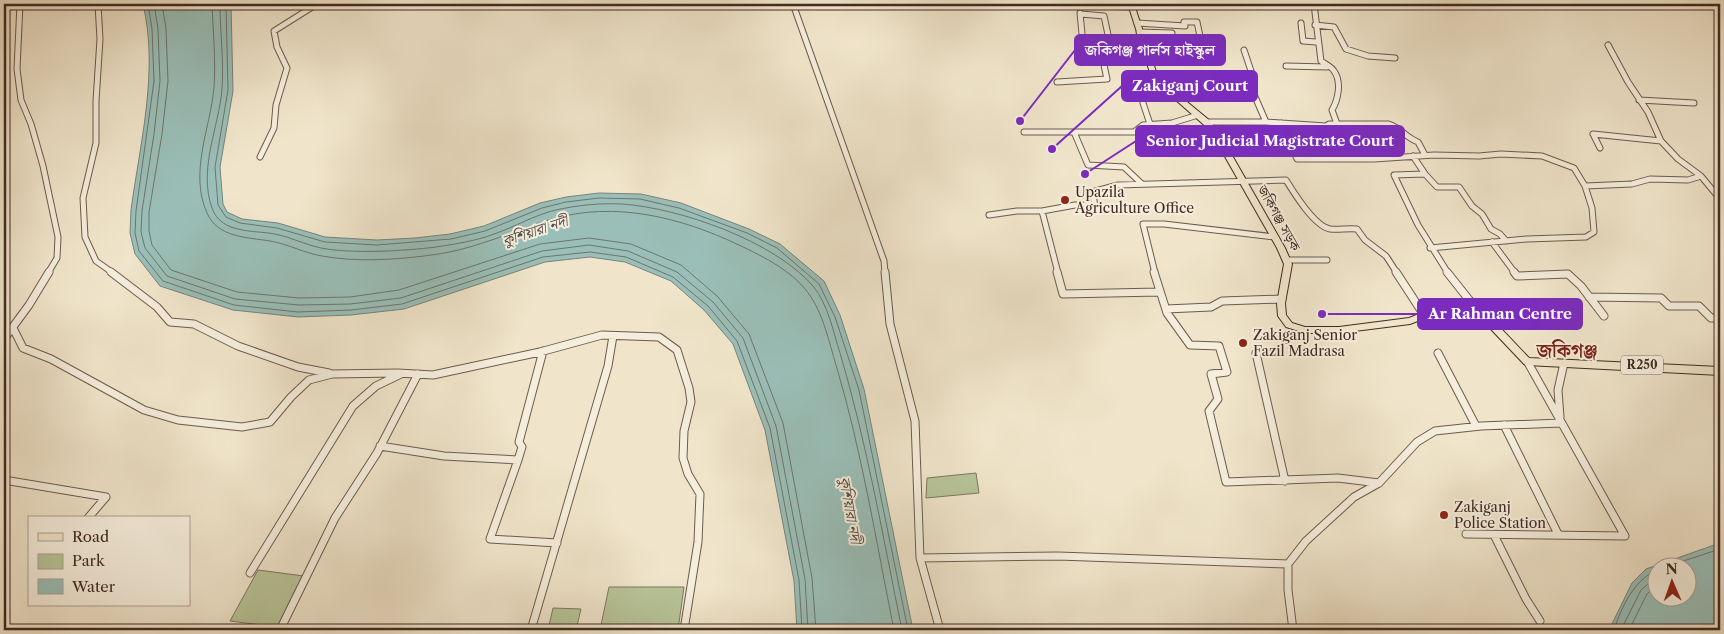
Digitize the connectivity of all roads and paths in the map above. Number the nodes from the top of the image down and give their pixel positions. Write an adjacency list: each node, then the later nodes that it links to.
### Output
1 (20, 4): 65 (street)
2 (98, 4): 74 (street)
3 (317, 4): 42 (street)
4 (793, 4): 90 (street)
5 (1020, 4): 8 (street)
6 (1314, 4): 11 (street)
7 (1131, 5): 8 (street); 12 (main road, জকিগঞ্জ সড়ক)
8 (1080, 6): 9 (street)
9 (1080, 14): 14 (street); 17 (street)
10 (1301, 22): 16 (street)
11 (1315, 25): 16 (street); 21 (street)
12 (1138, 28): 13 (street); 15 (street); 19 (main road, জকিগঞ্জ সড়ক)
13 (1172, 33)
14 (1082, 34)
15 (1201, 41)
16 (1316, 42): 23 (street)
17 (1110, 44): 19 (street); 26 (street)
18 (1608, 45): 27 (street)
19 (1143, 46): 25 (main road, জকিগঞ্জ সড়ক)
20 (1244, 50): 24 (street)
21 (1395, 58)
22 (1286, 66): 23 (street)
23 (1327, 67): 35 (street)
24 (1252, 74): 25 (street); 32 (street)
25 (1154, 76): 30 (main road, জকিগঞ্জ সড়ক)
26 (1057, 82)
27 (1639, 100): 29 (street); 38 (street)
28 (1143, 103): 34 (street)
29 (1694, 103)
30 (1198, 115): 31 (main road, জকিগঞ্জ সড়ক); 34 (street)
31 (1206, 122): 32 (street); 45 (main road, জকিগঞ্জ সড়ক)
32 (1266, 122): 33 (street)
33 (1281, 123): 35 (street); 41 (street)
34 (1150, 124): 37 (street)
35 (1337, 124): 40 (street)
36 (1024, 132): 37 (street)
37 (1074, 132): 46 (street)
38 (1661, 141): 39 (street); 44 (street)
39 (1600, 148)
40 (1425, 155): 41 (street); 47 (street)
41 (1413, 156): 43 (street)
42 (260, 157)
43 (1425, 174): 52 (street); 54 (street)
44 (1701, 176): 47 (street); 48 (street)
45 (1242, 181): 46 (street); 51 (main road, জকিগঞ্জ সড়ক); 62 (street)
46 (1142, 184): 49 (street)
47 (1585, 186): 52 (street)
48 (1720, 199)
49 (1042, 211): 50 (street); 57 (street)
50 (989, 215)
51 (1274, 237): 55 (main road, জকিগঞ্জ সড়ক); 57 (street)
52 (1506, 241): 53 (street)
53 (1492, 242): 54 (street); 58 (street)
54 (1430, 248): 60 (street)
55 (1286, 260): 56 (street); 59 (main road, জকিগঞ্জ সড়ক)
56 (1327, 260)
57 (1160, 292): 61 (street)
58 (1590, 297): 63 (street); 64 (street)
59 (1282, 299): 61 (street); 62 (main road, জকিগঞ্জ সড়ক)
60 (1470, 300): 62 (main road, জকিগঞ্জ সড়ক); 71 (main road)
61 (1166, 309): 83 (street)
62 (1424, 315)
63 (1604, 316)
64 (1720, 318)
65 (13, 328): 67 (street); 74 (street)
66 (613, 336): 68 (street); 89 (street); 96 (street)
67 (4, 339)
68 (542, 351): 76 (street); 81 (street)
69 (1256, 353): 83 (street)
70 (1438, 353): 79 (street)
71 (1527, 361): 72 (main road); 77 (street)
72 (1564, 363): 73 (main road, R250); 77 (street)
73 (1720, 371)
74 (332, 374): 75 (street)
75 (402, 374): 76 (street); 92 (street)
76 (418, 374): 80 (street)
77 (1561, 423): 78 (street); 87 (street)
78 (1504, 425): 79 (street); 87 (street)
79 (1476, 426): 84 (street)
80 (380, 446): 81 (street); 94 (street)
81 (518, 460): 89 (street)
82 (4, 480): 85 (street)
83 (1285, 481): 84 (street)
84 (1379, 483): 91 (street)
85 (90, 516)
86 (1466, 534): 88 (street)
87 (1558, 534): 88 (street)
88 (1494, 536): 93 (street)
89 (557, 543): 95 (street)
90 (920, 558): 91 (street); 97 (street)
91 (1288, 564): 98 (street)
92 (250, 573)
93 (1540, 621)
94 (280, 630)
95 (531, 630)
96 (684, 630)
97 (940, 630)
98 (1293, 630)

